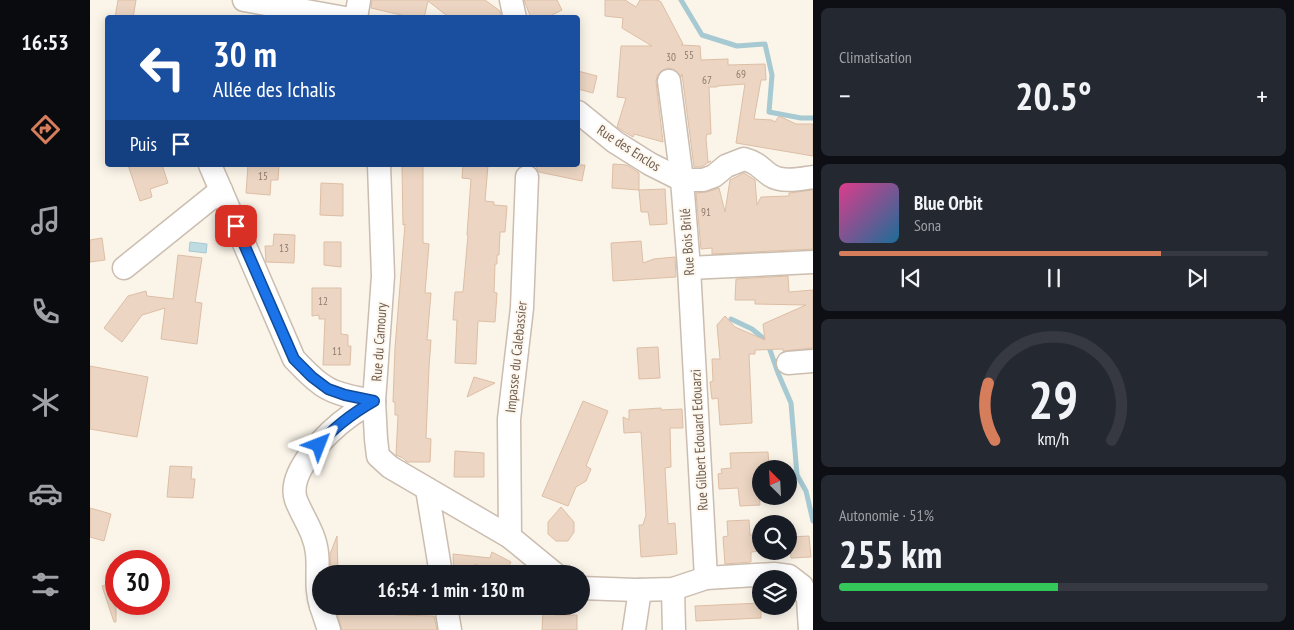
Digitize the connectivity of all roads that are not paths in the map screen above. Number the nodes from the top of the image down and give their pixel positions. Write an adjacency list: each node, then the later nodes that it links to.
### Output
1 (248, 0): 4 (street)
2 (359, 0): 5 (street)
3 (511, 0): 6 (street)
4 (329, 15)
5 (356, 15)
6 (514, 15)
7 (669, 81): 13 (street, Rue Bois Brilé)
8 (580, 114): 13 (street, Rue des Enclos)
9 (211, 167): 14 (street)
10 (379, 167): 21 (street, Rue du Camoury)
11 (527, 177): 23 (street, Impasse du Calebassier)
12 (813, 177): 13 (street)
13 (682, 180): 17 (street, Rue Bois Brilé)
14 (221, 190): 16 (street); 21 (street)
15 (813, 262): 17 (street)
16 (124, 268)
17 (689, 268): 18 (street, Rue Bois Brilé)
18 (691, 303): 27 (street, Rue Gilbert Edouard Edouarzi)
19 (813, 361): 20 (street)
20 (788, 362)
21 (374, 401): 22 (street, Rue du Camoury); 24 (street)
22 (427, 489): 23 (street, Rue du Camoury); 25 (street)
23 (510, 537): 26 (street, Rue du Camoury)
24 (316, 565)
25 (440, 565)
26 (544, 565)
27 (706, 578): 29 (street); 37 (street)
28 (590, 588): 30 (street)
29 (673, 588): 30 (street); 36 (street)
30 (638, 590): 35 (street)
31 (324, 615): 33 (street)
32 (448, 615): 34 (street)
33 (329, 630)
34 (450, 630)
35 (634, 630)
36 (674, 630)
37 (810, 630)

